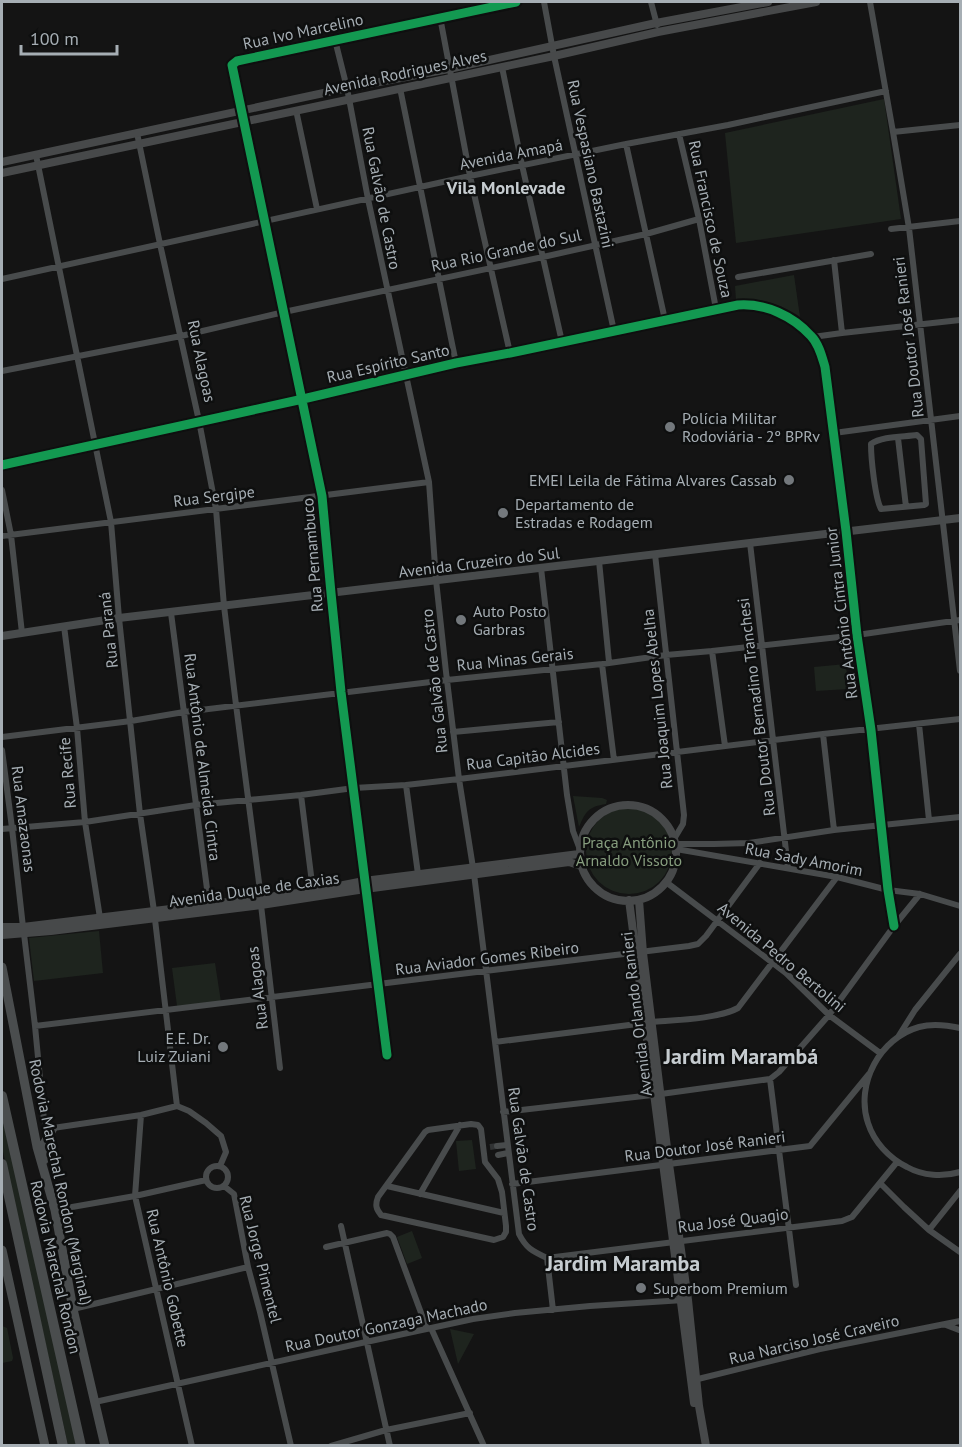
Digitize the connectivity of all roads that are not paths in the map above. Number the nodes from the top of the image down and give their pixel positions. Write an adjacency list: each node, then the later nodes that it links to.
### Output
1 (516, 2): 7 (street, Rua Ivo Marcelino)
2 (544, 2): 10 (street, Rua Vespasiano Bastazini)
3 (651, 2): 8 (street)
4 (768, 2): 8 (main road, Avenida Rodrigues Alves)
5 (816, 2): 8 (main road, Avenida Rodrigues Alves)
6 (870, 2): 17 (street, Rua Doutor José Ranieri)
7 (440, 17): 9 (street, Rua Ivo Marcelino); 14 (street)
8 (657, 27): 10 (main road, Avenida Rodrigues Alves); 11 (main road, Avenida Rodrigues Alves)
9 (335, 40): 12 (street, Rua Ivo Marcelino); 15 (street, Rua Galvão de Castro)
10 (553, 46): 11 (street, Rua Vespasiano Bastazini); 14 (main road, Avenida Rodrigues Alves)
11 (554, 56): 13 (main road, Avenida Rodrigues Alves); 28 (street, Rua Vespasiano Bastazini)
12 (237, 61): 20 (street, Rua Pernambuco)
13 (502, 67): 14 (main road, Avenida Rodrigues Alves); 32 (street)
14 (450, 73): 15 (main road, Avenida Rodrigues Alves); 16 (main road, Avenida Rodrigues Alves); 34 (street)
15 (347, 88): 18 (street, Rua Galvão de Castro); 20 (main road, Avenida Rodrigues Alves)
16 (400, 88): 18 (main road, Avenida Rodrigues Alves); 35 (street)
17 (886, 91): 23 (street, Rua Doutor José Ranieri); 25 (street, Avenida Amapá)
18 (349, 99): 19 (main road, Avenida Rodrigues Alves); 36 (street, Rua Galvão de Castro)
19 (296, 110): 21 (main road, Avenida Rodrigues Alves); 37 (street)
20 (241, 111): 21 (street, Rua Pernambuco); 24 (main road, Avenida Rodrigues Alves)
21 (244, 122): 26 (main road, Avenida Rodrigues Alves); 39 (street, Rua Pernambuco)
22 (960, 124): 23 (street)
23 (894, 132): 41 (street, Rua Doutor José Ranieri)
24 (137, 133): 26 (street, Rua Alagoas); 29 (main road, Avenida Rodrigues Alves)
25 (679, 134): 27 (street, Avenida Amapá); 38 (street, Rua Francisco de Souza)
26 (140, 144): 31 (main road, Avenida Rodrigues Alves); 44 (street, Rua Alagoas)
27 (626, 144): 28 (street, Avenida Amapá); 43 (street)
28 (576, 154): 32 (street, Avenida Amapá); 45 (street, Rua Vespasiano Bastazini)
29 (36, 155): 30 (main road, Avenida Rodrigues Alves); 31 (street, Rua Paraná)
30 (2, 162)
31 (37, 165): 33 (main road, Avenida Rodrigues Alves); 49 (street, Rua Paraná)
32 (522, 165): 34 (street, Avenida Amapá); 47 (street)
33 (2, 173)
34 (470, 176): 35 (street, Avenida Amapá); 50 (street)
35 (420, 187): 36 (street, Avenida Amapá); 53 (street)
36 (368, 199): 37 (street, Avenida Amapá); 54 (street, Rua Galvão de Castro)
37 (317, 209): 39 (street, Avenida Amapá)
38 (699, 219): 43 (street, Rua Rio Grande do Sul); 55 (street, Rua Francisco de Souza)
39 (264, 221): 44 (street, Avenida Amapá); 56 (street, Rua Pernambuco)
40 (960, 221): 41 (street)
41 (909, 228): 42 (street); 59 (street, Rua Doutor José Ranieri)
42 (891, 229)
43 (646, 234): 45 (street, Rua Rio Grande do Sul); 57 (street)
44 (160, 244): 49 (street, Avenida Amapá); 62 (street, Rua Alagoas)
45 (595, 245): 47 (street, Rua Rio Grande do Sul); 60 (street, Rua Vespasiano Bastazini)
46 (871, 254): 48 (street)
47 (543, 257): 50 (street, Rua Rio Grande do Sul); 64 (street)
48 (834, 260): 51 (street); 61 (street)
49 (58, 267): 52 (street, Avenida Amapá); 66 (street, Rua Paraná)
50 (490, 267): 53 (street, Rua Rio Grande do Sul); 65 (street)
51 (738, 277)
52 (2, 279)
53 (439, 279): 54 (street, Rua Rio Grande do Sul); 67 (street)
54 (387, 290): 56 (street, Rua Rio Grande do Sul); 69 (street, Rua Galvão de Castro)
55 (716, 309): 57 (street, Rua Espírito Santo); 63 (street, Rua Espírito Santo)
56 (284, 312): 62 (street, Rua Rio Grande do Sul); 70 (street, Rua Pernambuco)
57 (665, 320): 60 (street, Rua Espírito Santo)
58 (960, 320): 59 (street)
59 (920, 324): 61 (street); 72 (street, Rua Doutor José Ranieri)
60 (614, 331): 64 (street, Rua Espírito Santo)
61 (842, 333): 63 (street)
62 (181, 336): 66 (street, Rua Rio Grande do Sul); 73 (street, Rua Alagoas)
63 (813, 337): 75 (street, Rua Antônio Cintra Junior)
64 (562, 342): 65 (street, Rua Espírito Santo)
65 (510, 353): 67 (street, Rua Espírito Santo)
66 (77, 357): 68 (street, Rua Rio Grande do Sul); 78 (street, Rua Paraná)
67 (456, 363): 69 (street, Rua Espírito Santo)
68 (2, 371)
69 (405, 375): 70 (street, Rua Espírito Santo); 80 (street, Rua Galvão de Castro)
70 (303, 399): 73 (street, Rua Espírito Santo); 82 (street, Rua Pernambuco)
71 (960, 416): 72 (street)
72 (932, 419): 74 (street); 86 (street, Rua Doutor José Ranieri)
73 (199, 421): 78 (street, Rua Espírito Santo); 84 (street, Rua Alagoas)
74 (883, 426): 75 (street); 77 (street)
75 (834, 433): 88 (street, Rua Antônio Cintra Junior)
76 (898, 438): 77 (street); 83 (street); 83 (street)
77 (884, 439): 83 (street)
78 (96, 445): 79 (street, Rua Espírito Santo); 87 (street, Rua Paraná)
79 (2, 465)
80 (429, 482): 82 (street, Rua Sergipe); 95 (street, Rua Galvão de Castro)
81 (2, 490): 89 (street)
82 (322, 496): 84 (street, Rua Sergipe); 96 (street, Rua Pernambuco)
83 (906, 507)
84 (216, 509): 87 (street, Rua Sergipe); 97 (street, Rua Alagoas)
85 (960, 518): 86 (street, Avenida Cruzeiro do Sul)
86 (942, 520): 88 (street, Avenida Cruzeiro do Sul); 100 (street, Rua Doutor José Ranieri)
87 (111, 522): 89 (street, Rua Sergipe); 99 (street, Rua Paraná)
88 (846, 531): 91 (street, Avenida Cruzeiro do Sul); 103 (street, Rua Antônio Cintra Junior)
89 (11, 535): 90 (street, Rua Sergipe); 102 (street)
90 (2, 536)
91 (750, 543): 92 (street, Avenida Cruzeiro do Sul); 105 (street, Rua Doutor Bernadino Tranchesi)
92 (655, 555): 93 (street, Avenida Cruzeiro do Sul); 107 (street, Rua Joaquim Lopes Abelha)
93 (599, 561): 94 (street, Avenida Cruzeiro do Sul); 108 (street)
94 (541, 568): 95 (street, Avenida Cruzeiro do Sul); 109 (street)
95 (436, 580): 96 (street, Avenida Cruzeiro do Sul); 111 (street, Rua Galvão de Castro)
96 (331, 593): 97 (street, Avenida Cruzeiro do Sul); 112 (street, Rua Pernambuco)
97 (224, 606): 98 (street, Avenida Cruzeiro do Sul); 113 (street, Rua Alagoas)
98 (171, 613): 99 (street, Avenida Cruzeiro do Sul); 114 (street, Rua Antônio de Almeida Cintra)
99 (119, 618): 101 (street, Avenida Cruzeiro do Sul); 116 (street, Rua Paraná)
100 (958, 620): 103 (street, Rua Minas Gerais); 110 (street, Rua Doutor José Ranieri)
101 (63, 626): 102 (street, Avenida Cruzeiro do Sul); 119 (street, Rua Recife)
102 (22, 633): 104 (street, Avenida Cruzeiro do Sul)
103 (857, 634): 105 (street, Rua Minas Gerais); 120 (street, Rua Antônio Cintra Junior)
104 (2, 636)
105 (762, 645): 106 (street, Rua Minas Gerais); 124 (street, Rua Doutor Bernadino Tranchesi)
106 (712, 651): 107 (street, Rua Minas Gerais); 125 (street)
107 (666, 655): 108 (street, Rua Minas Gerais); 127 (street, Rua Joaquim Lopes Abelha)
108 (606, 663): 109 (street, Rua Minas Gerais); 128 (street)
109 (553, 669): 111 (street, Rua Minas Gerais); 117 (street)
110 (960, 672)
111 (447, 680): 112 (street, Rua Minas Gerais); 121 (street, Rua Galvão de Castro)
112 (341, 692): 113 (street, Rua Minas Gerais); 132 (street, Rua Pernambuco)
113 (236, 705): 114 (street, Rua Minas Gerais); 134 (street, Rua Alagoas)
114 (183, 712): 116 (street, Rua Minas Gerais); 135 (street, Rua Antônio de Almeida Cintra)
115 (960, 719): 118 (street, Rua Capitão Alcides)
116 (131, 722): 119 (street, Rua Minas Gerais); 136 (street, Rua Paraná)
117 (559, 722): 121 (street); 129 (street)
118 (919, 724): 120 (street, Rua Capitão Alcides); 138 (street)
119 (77, 728): 123 (street, Rua Minas Gerais); 139 (street, Rua Recife)
120 (871, 730): 122 (street, Rua Capitão Alcides); 140 (street, Rua Antônio Cintra Junior)
121 (453, 732): 130 (street, Rua Galvão de Castro)
122 (823, 734): 124 (street, Rua Capitão Alcides); 143 (street)
123 (2, 737)
124 (774, 740): 125 (street, Rua Capitão Alcides); 144 (street, Rua Doutor Bernadino Tranchesi)
125 (725, 746): 127 (street, Rua Capitão Alcides)
126 (2, 750): 141 (street, Rua Amazaonas)
127 (677, 752): 128 (street, Rua Capitão Alcides); 145 (street, Rua Joaquim Lopes Abelha)
128 (614, 760): 129 (street, Rua Capitão Alcides)
129 (564, 767): 130 (street, Rua Capitão Alcides); 146 (street)
130 (459, 779): 131 (street, Rua Capitão Alcides); 150 (street, Rua Galvão de Castro)
131 (406, 785): 132 (street, Rua Capitão Alcides); 151 (street)
132 (354, 788): 133 (street, Rua Capitão Alcides); 154 (street, Rua Pernambuco)
133 (301, 795): 134 (street, Rua Capitão Alcides); 156 (street)
134 (248, 801): 135 (street, Rua Capitão Alcides); 159 (street, Rua Alagoas)
135 (196, 805): 136 (street, Rua Capitão Alcides); 160 (street, Rua Antônio de Almeida Cintra)
136 (140, 814): 139 (street, Rua Capitão Alcides); 162 (street, Rua Paraná)
137 (960, 817): 138 (street)
138 (929, 820): 140 (street)
139 (85, 822): 141 (street, Rua Capitão Alcides); 163 (street, Rua Recife)
140 (882, 826): 143 (street); 155 (street, Rua Antônio Cintra Junior)
141 (12, 828): 142 (street, Rua Capitão Alcides); 167 (street, Rua Amazaonas)
142 (2, 829)
143 (834, 830): 144 (street)
144 (785, 837): 145 (street); 149 (street, Rua Doutor Bernadino Tranchesi)
145 (675, 844): 146 (main road); 147 (street, Rua Sady Amorim); 153 (main road)
146 (579, 850): 148 (main road); 150 (main road, Avenida Duque de Caxias)
147 (760, 863): 149 (street, Rua Sady Amorim); 164 (street, Rua Aviador Gomes Ribeiro)
148 (581, 866): 150 (main road, Avenida Duque de Caxias); 158 (main road)
149 (789, 868): 152 (street, Rua Sady Amorim)
150 (473, 871): 151 (main road, Avenida Duque de Caxias); 154 (main road, Avenida Duque de Caxias); 173 (street, Rua Galvão de Castro)
151 (418, 874): 154 (main road, Avenida Duque de Caxias)
152 (837, 877): 155 (street, Rua Sady Amorim); 171 (street)
153 (666, 882): 158 (main road); 164 (street, Avenida Pedro Bertolini)
154 (365, 885): 156 (main road, Avenida Duque de Caxias); 159 (main road, Avenida Duque de Caxias); 174 (street, Rua Pernambuco)
155 (888, 890): 157 (street, Rua Sady Amorim); 165 (street, Rua Antônio Cintra Junior)
156 (313, 891): 159 (main road, Avenida Duque de Caxias)
157 (920, 894): 161 (street, Rua Sady Amorim); 165 (street)
158 (634, 900): 169 (main road, Avenida Orlando Ranieri)
159 (261, 902): 160 (main road, Avenida Duque de Caxias); 162 (main road, Avenida Duque de Caxias); 175 (street, Rua Alagoas)
160 (208, 904): 162 (main road, Avenida Duque de Caxias)
161 (960, 906)
162 (154, 915): 163 (main road, Avenida Duque de Caxias); 167 (main road, Avenida Duque de Caxias); 176 (street, Rua Paraná)
163 (100, 918): 167 (main road, Avenida Duque de Caxias)
164 (717, 921): 169 (street, Rua Aviador Gomes Ribeiro); 171 (street, Avenida Pedro Bertolini)
165 (894, 926): 177 (street)
166 (2, 927): 167 (main road, Avenida Duque de Caxias)
167 (23, 930): 168 (main road, Avenida Duque de Caxias); 179 (street, Rua Amazaonas)
168 (2, 935)
169 (639, 953): 173 (street, Rua Aviador Gomes Ribeiro); 178 (main road, Avenida Orlando Ranieri)
170 (960, 954): 181 (street)
171 (772, 963): 177 (street, Avenida Pedro Bertolini); 178 (street)
172 (2, 967): 205 (highway, Rodovia Marechal Rondon (Marginal))
173 (486, 971): 174 (street, Rua Aviador Gomes Ribeiro); 182 (street, Rua Galvão de Castro)
174 (378, 984): 175 (street, Rua Aviador Gomes Ribeiro); 184 (street, Rua Pernambuco)
175 (272, 997): 176 (street, Rua Aviador Gomes Ribeiro); 185 (street, Rua Alagoas)
176 (165, 1010): 179 (street, Rua Aviador Gomes Ribeiro); 190 (street, Rua Paraná)
177 (829, 1015): 183 (street, Avenida Pedro Bertolini); 187 (street)
178 (648, 1023): 182 (street); 188 (main road, Avenida Orlando Ranieri)
179 (35, 1026): 194 (street, Rua Amazaonas)
180 (960, 1028): 181 (street)
181 (898, 1037): 183 (street)
182 (495, 1042): 191 (street, Rua Galvão de Castro)
183 (880, 1053): 186 (street)
184 (387, 1055)
185 (280, 1068)
186 (869, 1074): 197 (street, Rua Doutor José Ranieri); 200 (street)
187 (770, 1079): 188 (street); 197 (street)
188 (658, 1094): 191 (street); 202 (main road, Avenida Orlando Ranieri)
189 (2, 1095): 244 (highway, Rodovia Marechal Rondon)
190 (177, 1106): 192 (street); 203 (street, Rua Jorge Pimentel)
191 (503, 1112): 195 (street, Rua Galvão de Castro)
192 (141, 1115): 194 (street); 213 (street, Rua Antônio Gobette)
193 (460, 1125): 196 (street); 210 (street); 212 (street)
194 (53, 1128): 205 (highway)
195 (507, 1144): 196 (street); 198 (street, Rua Galvão de Castro)
196 (490, 1146): 199 (street)
197 (778, 1151): 202 (street, Rua Doutor José Ranieri); 217 (street)
198 (508, 1154): 199 (street); 208 (street, Rua Galvão de Castro)
199 (491, 1155): 215 (street)
200 (897, 1162): 204 (street); 207 (street, Rua José Quagio)
201 (2, 1164): 243 (highway, Rodovia Marechal Rondon)
202 (666, 1165): 208 (street, Rua Doutor José Ranieri); 219 (main road, Avenida Orlando Ranieri)
203 (220, 1166): 206 (street); 209 (street, Rua Jorge Pimentel)
204 (960, 1172)
205 (44, 1174): 214 (highway, Rodovia Marechal Rondon (Marginal))
206 (206, 1180): 209 (street, Rua Jorge Pimentel); 213 (street)
207 (880, 1183): 217 (street, Rua José Quagio); 218 (street)
208 (512, 1184): 224 (street, Rua Galvão de Castro)
209 (224, 1186): 225 (street, Rua Jorge Pimentel)
210 (387, 1186): 212 (street); 215 (street)
211 (960, 1191): 218 (street)
212 (420, 1194): 215 (street)
213 (135, 1196): 214 (street); 227 (street, Rua Antônio Gobette)
214 (54, 1210): 229 (highway, Rodovia Marechal Rondon (Marginal))
215 (504, 1213)
216 (341, 1226): 220 (street)
217 (788, 1227): 219 (street, Rua José Quagio); 226 (street)
218 (929, 1230): 223 (street)
219 (676, 1241): 224 (street, Rua José Quagio); 228 (main road, Avenida Orlando Ranieri)
220 (345, 1243): 221 (street); 233 (street); 235 (street)
221 (326, 1247)
222 (2, 1250): 242 (highway)
223 (960, 1252)
224 (547, 1258): 230 (street)
225 (248, 1267): 227 (street); 236 (street, Rua Jorge Pimentel)
226 (796, 1285)
227 (156, 1289): 229 (street); 238 (street, Rua Antônio Gobette)
228 (684, 1300): 230 (street, Rua Doutor Gonzaga Machado); 237 (main road, Avenida Orlando Ranieri)
229 (73, 1309): 239 (highway, Rodovia Marechal Rondon (Marginal))
230 (553, 1310): 233 (street, Rua Doutor Gonzaga Machado)
231 (960, 1321): 232 (street, Rua Narciso José Craveiro); 234 (street)
232 (943, 1324): 234 (street); 237 (street, Rua Narciso José Craveiro)
233 (429, 1329): 235 (street, Rua Doutor Gonzaga Machado); 240 (street)
234 (960, 1331)
235 (366, 1342): 236 (street, Rua Doutor Gonzaga Machado); 241 (street)
236 (272, 1362): 238 (street, Rua Doutor Gonzaga Machado); 247 (street, Rua Jorge Pimentel)
237 (694, 1380): 251 (main road, Avenida Orlando Ranieri); 252 (main road, Avenida Orlando Ranieri)
238 (178, 1384): 239 (street, Rua Doutor Gonzaga Machado); 246 (street, Rua Antônio Gobette)
239 (95, 1402): 245 (highway, Rodovia Marechal Rondon (Marginal))
240 (470, 1413): 241 (street); 250 (street)
241 (386, 1430): 248 (street); 249 (street)
242 (45, 1446)
243 (63, 1446)
244 (81, 1446)
245 (105, 1446)
246 (192, 1446)
247 (291, 1446)
248 (331, 1446)
249 (390, 1446)
250 (484, 1446)
251 (701, 1446)
252 (706, 1446)

